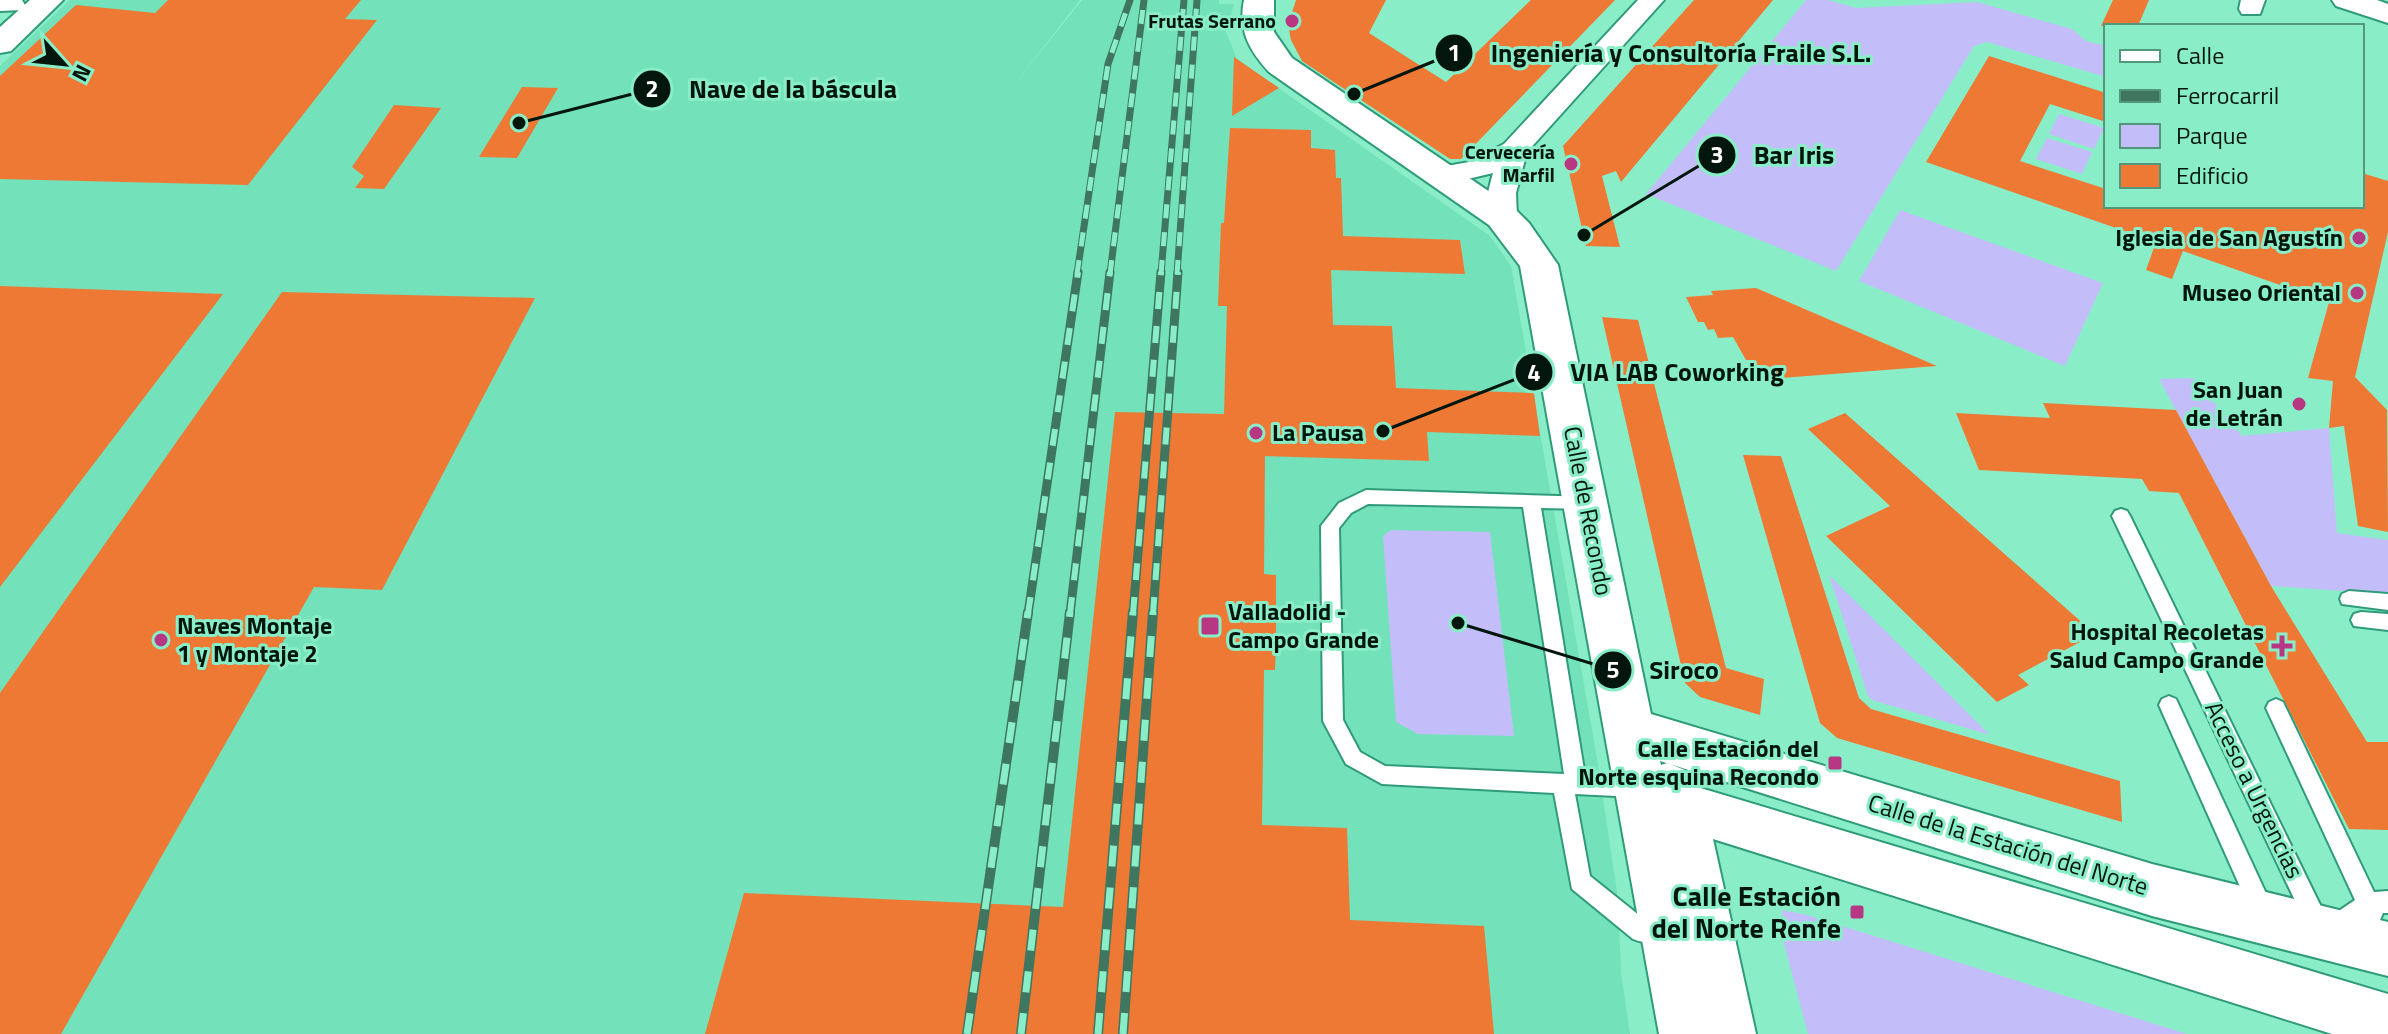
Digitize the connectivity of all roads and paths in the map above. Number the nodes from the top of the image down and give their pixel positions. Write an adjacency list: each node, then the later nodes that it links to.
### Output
1 (48, 0): 6 (street)
2 (1259, 0): 8 (street, Calle de Recondo)
3 (1652, 0): 7 (street)
4 (2347, 0): 5 (street)
5 (2388, 14)
6 (0, 44)
7 (1514, 150): 8 (street); 9 (street)
8 (1440, 175): 9 (street, Calle de Recondo)
9 (1502, 217): 11 (street, Calle de Recondo)
10 (1531, 501): 11 (lane); 20 (lane); 20 (lane)
11 (1586, 502): 19 (street, Calle de Recondo)
12 (2121, 516): 25 (lane, Acceso a Urgencias)
13 (2349, 599): 14 (lane)
14 (2388, 602)
15 (2361, 620): 16 (lane)
16 (2388, 622)
17 (2169, 705): 22 (lane)
18 (2276, 708): 23 (lane)
19 (1632, 730): 21 (street, Calle de Recondo); 22 (street, Calle de la Estación del Norte)
20 (1569, 784): 21 (lane); 24 (lane)
21 (1661, 797): 24 (street, Calle de Recondo); 26 (street); 29 (street, Calle de Recondo)
22 (2265, 920): 25 (street, Calle de la Estación del Norte)
23 (2382, 925): 25 (street, Calle de la Estación del Norte)
24 (1668, 932): 27 (street, Calle de Recondo); 28 (lane, Calle de Recondo)
25 (2324, 935)
26 (2388, 1023)
27 (1688, 1034)
28 (1707, 1034)
29 (1727, 1034)

